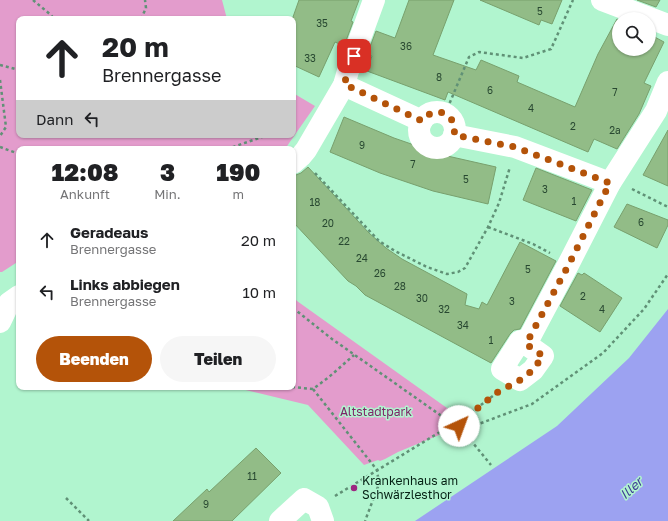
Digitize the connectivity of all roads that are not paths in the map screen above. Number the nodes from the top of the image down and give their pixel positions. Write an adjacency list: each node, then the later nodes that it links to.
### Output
1 (374, 0): 5 (street)
2 (602, 0): 3 (street)
3 (668, 25)
4 (668, 82): 9 (street)
5 (344, 84): 6 (street); 8 (street)
6 (422, 121): 7 (street); 7 (street)
7 (454, 135): 9 (street)
8 (297, 160)
9 (619, 185): 12 (street)
10 (16, 298): 11 (street)
11 (0, 322)
12 (520, 380)
13 (321, 514): 14 (street)
14 (280, 521)

